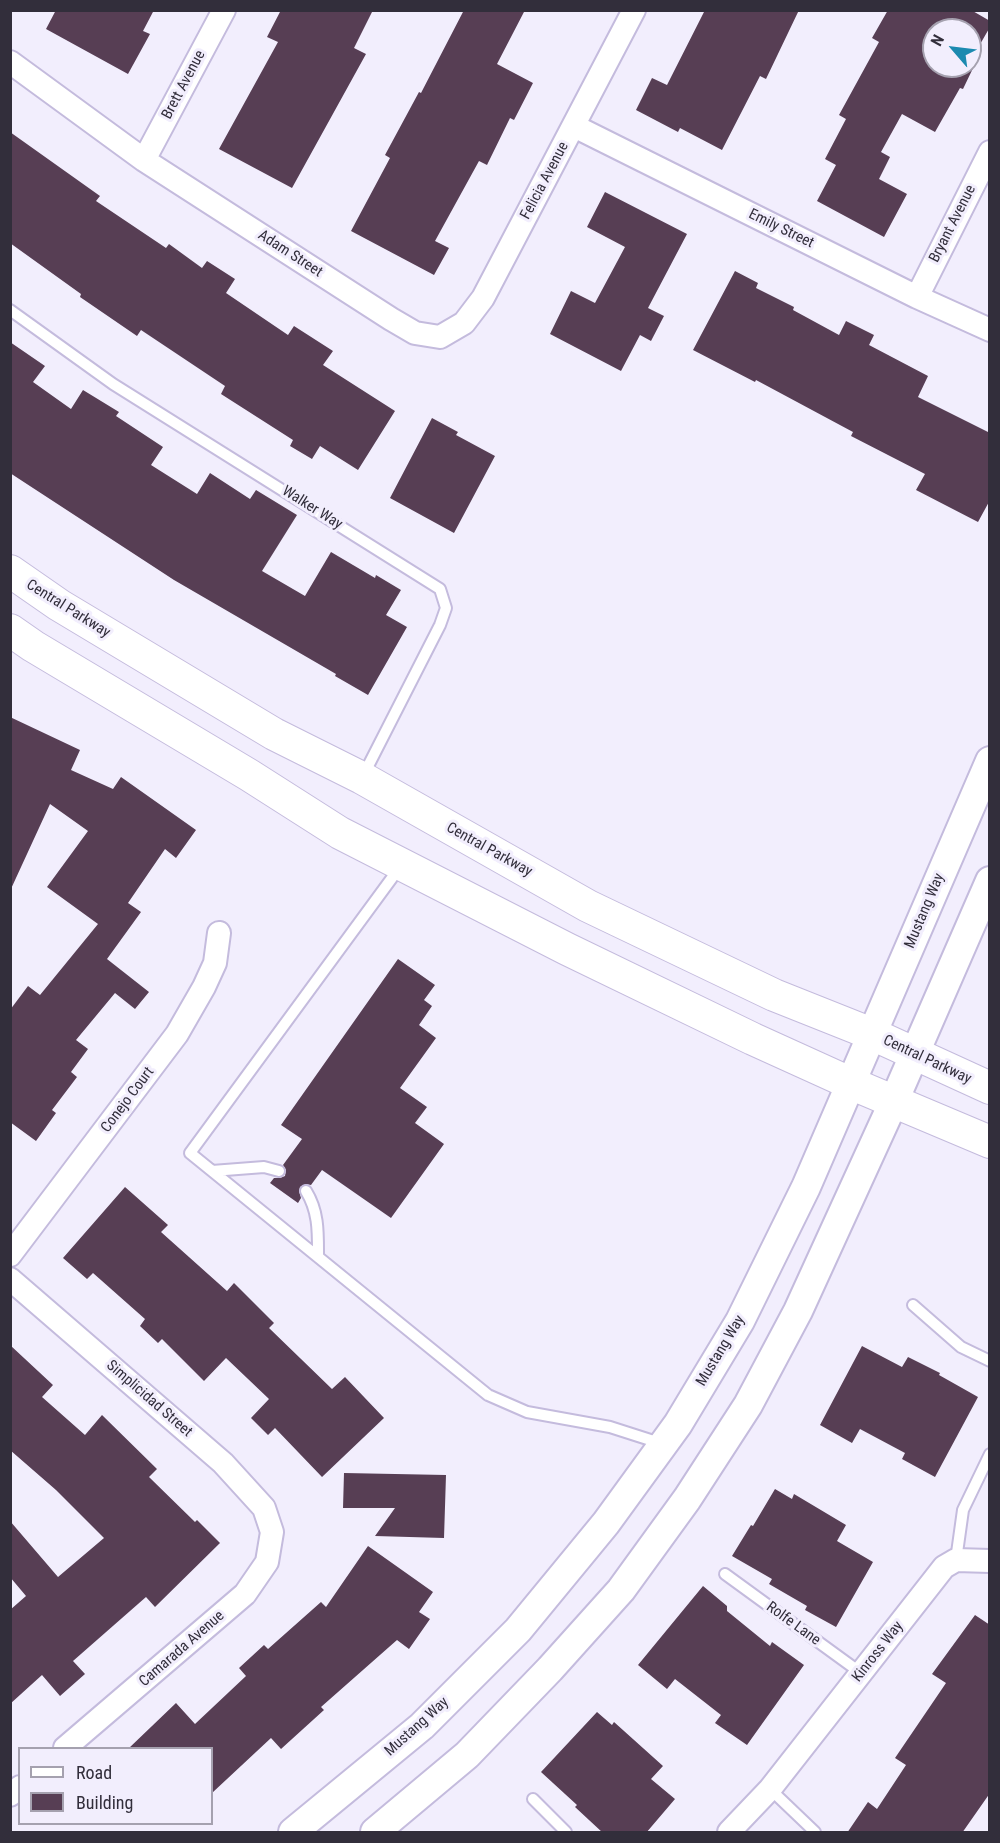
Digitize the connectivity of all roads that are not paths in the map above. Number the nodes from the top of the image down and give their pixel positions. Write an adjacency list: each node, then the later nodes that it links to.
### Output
1 (224, 10): 6 (street, Brett Avenue)
2 (634, 10): 4 (street, Felicia Avenue)
3 (10, 62): 6 (street, Adam Street)
4 (574, 126): 7 (street, Emily Street); 10 (street, Felicia Avenue)
5 (990, 152): 7 (street, Bryant Avenue)
6 (144, 160): 10 (street, Adam Street)
7 (917, 297): 9 (street, Emily Street)
8 (10, 309): 14 (lane, Walker Way)
9 (990, 330)
10 (440, 337)
11 (10, 572): 14 (main road, Central Parkway)
12 (10, 630): 15 (main road)
13 (990, 761): 18 (street, Mustang Way)
14 (362, 778): 18 (main road, Central Parkway)
15 (402, 864): 20 (main road); 24 (lane)
16 (990, 881): 19 (street)
17 (219, 933): 27 (street, Conejo Court)
18 (872, 1034): 19 (main road, Central Parkway); 20 (street, Mustang Way)
19 (914, 1054): 21 (main road, Central Parkway); 22 (street)
20 (850, 1083): 22 (main road); 32 (street, Mustang Way)
21 (990, 1088)
22 (894, 1101): 23 (main road); 43 (street)
23 (990, 1142)
24 (212, 1171): 25 (lane); 28 (lane)
25 (279, 1171)
26 (306, 1191): 28 (lane)
27 (10, 1255)
28 (318, 1257): 32 (lane)
29 (10, 1279): 34 (street, Simplicidad Street)
30 (913, 1305): 31 (lane)
31 (990, 1361)
32 (663, 1444): 42 (street, Mustang Way)
33 (990, 1454): 35 (lane)
34 (272, 1532): 39 (street, Camarada Avenue)
35 (956, 1560): 36 (street); 38 (street, Kinross Way)
36 (990, 1561)
37 (725, 1574): 38 (lane, Rolfe Lane)
38 (861, 1673): 40 (street, Kinross Way)
39 (67, 1747)
40 (770, 1789): 45 (street, Kinross Way); 46 (lane)
41 (533, 1799): 44 (lane)
42 (303, 1828)
43 (375, 1833)
44 (566, 1833)
45 (729, 1833)
46 (815, 1833)

